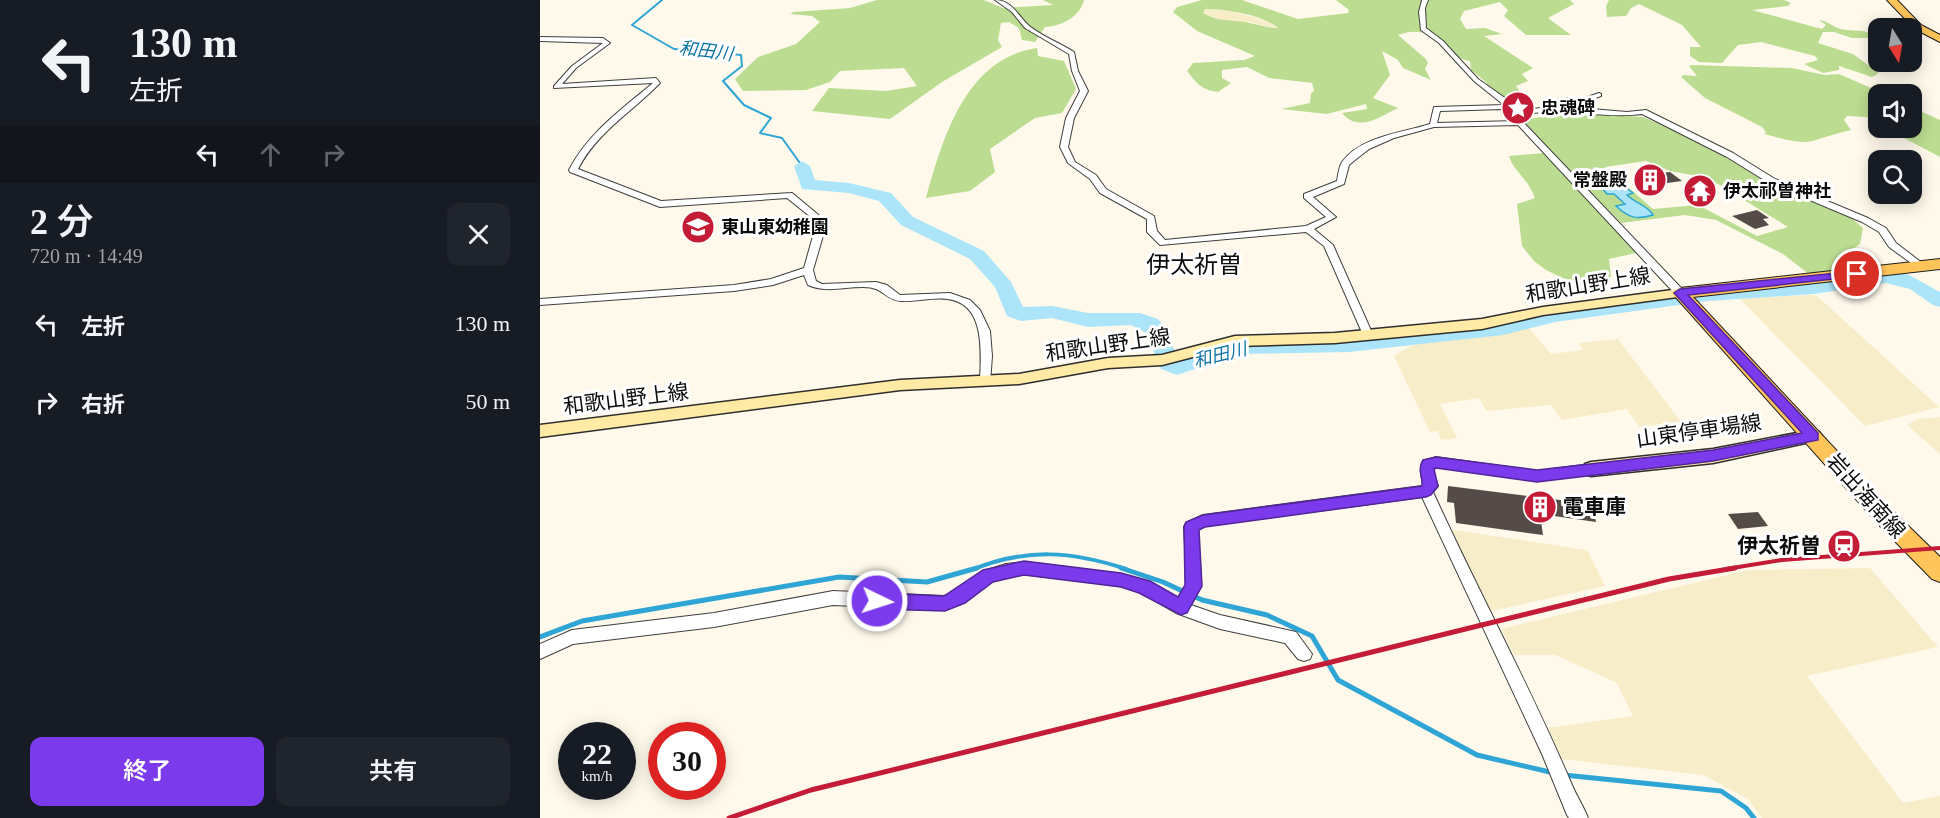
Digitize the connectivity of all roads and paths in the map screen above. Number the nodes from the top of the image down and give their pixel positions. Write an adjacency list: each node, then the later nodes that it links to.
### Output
1 (998, 0): 12 (street)
2 (1425, 0): 7 (street)
3 (1892, 0): 5 (main road)
4 (540, 39): 15 (street)
5 (1940, 39)
6 (1599, 95): 8 (street)
7 (1504, 107): 9 (street); 11 (street)
8 (1544, 108): 9 (street); 14 (street)
9 (1530, 112): 10 (street)
10 (1520, 123): 11 (street); 16 (street)
11 (1433, 125): 12 (street)
12 (1308, 229): 18 (street)
13 (1940, 264): 14 (main road)
14 (1921, 266): 16 (main road)
15 (808, 270): 17 (street); 19 (street)
16 (1684, 297): 18 (main road, 和歌山野上線); 21 (main road, 岩出海南線)
17 (540, 302)
18 (1368, 335): 19 (main road, 和歌山野上線)
19 (986, 380): 20 (main road, 和歌山野上線)
20 (540, 431)
21 (1813, 436): 22 (main road, 山東停車場線); 24 (main road, 岩出海南線)
22 (1591, 469): 23 (street)
23 (1426, 491): 25 (street); 28 (street)
24 (1940, 572)
25 (1181, 608): 26 (street); 27 (street)
26 (540, 652)
27 (1304, 654)
28 (1579, 818)

